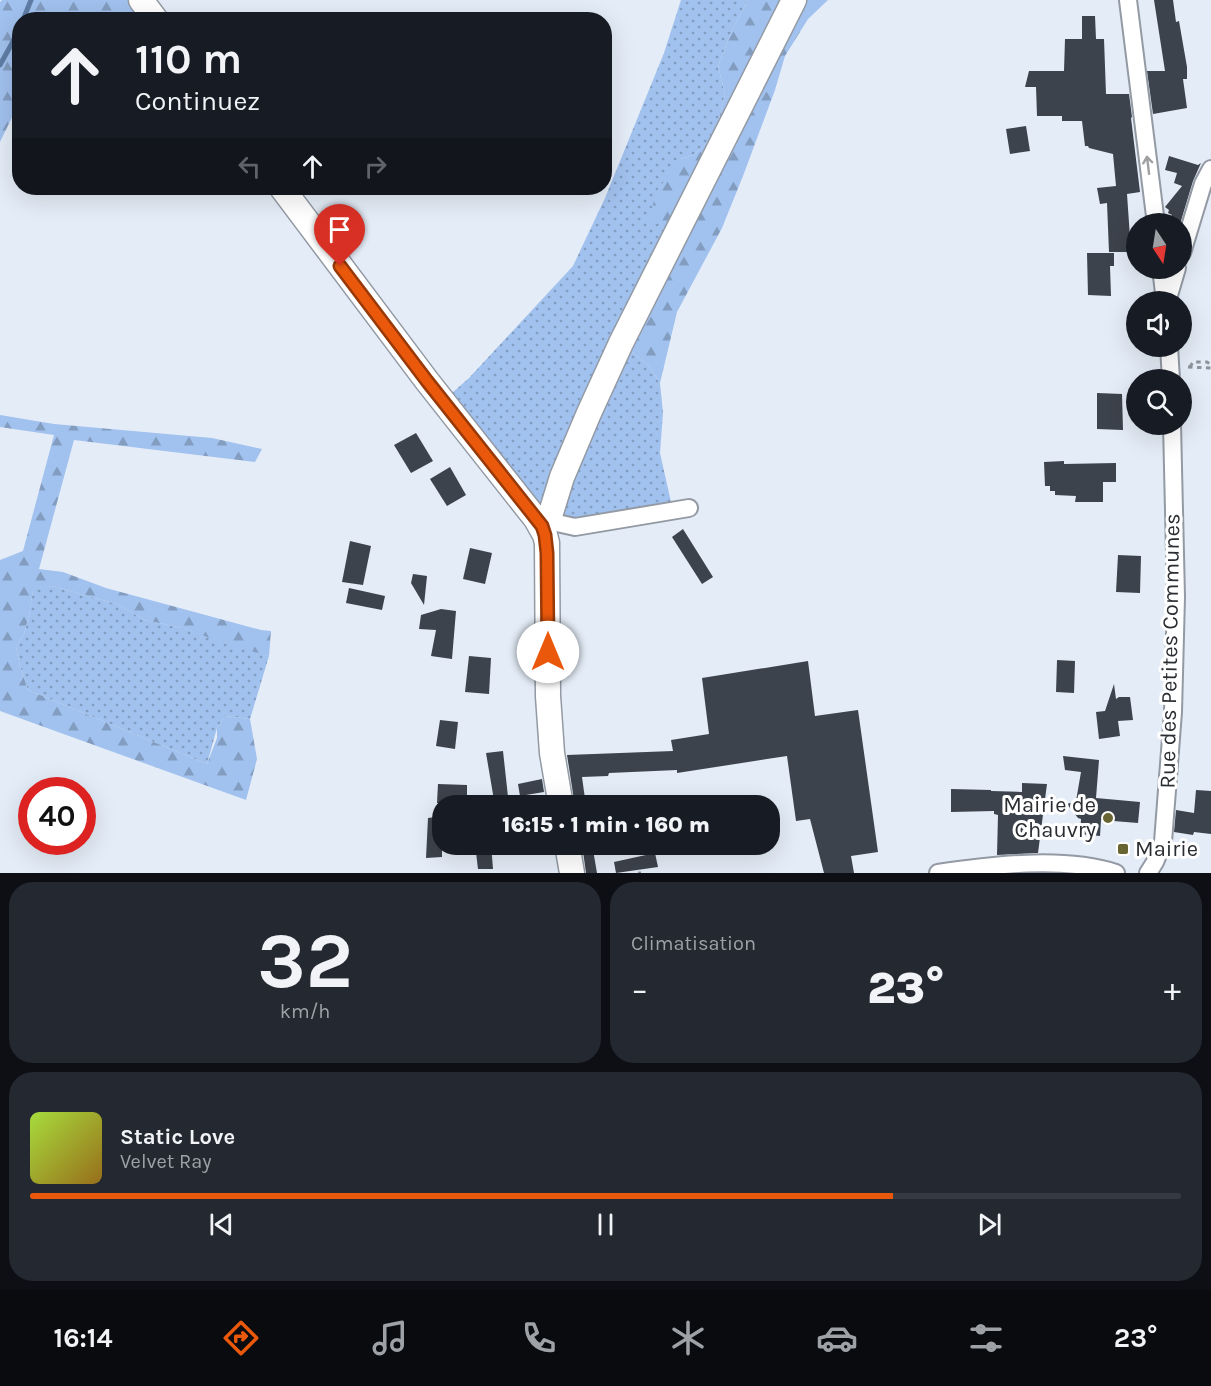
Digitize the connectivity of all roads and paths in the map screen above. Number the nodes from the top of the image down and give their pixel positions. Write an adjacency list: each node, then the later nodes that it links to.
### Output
1 (794, 0): 11 (street)
2 (1128, 0): 5 (street, one-way to 2)
3 (1211, 169): 6 (street)
4 (287, 195): 11 (street)
5 (1155, 213)
6 (1192, 220)
7 (1211, 366): 8 (path)
8 (1184, 369)
9 (1172, 435): 17 (street, Rue des Petites Communes)
10 (689, 508): 11 (street)
11 (542, 526): 12 (street)
12 (559, 795)
13 (569, 855): 14 (street)
14 (572, 873)
15 (938, 873): 16 (street)
16 (1116, 873)
17 (1148, 873)

